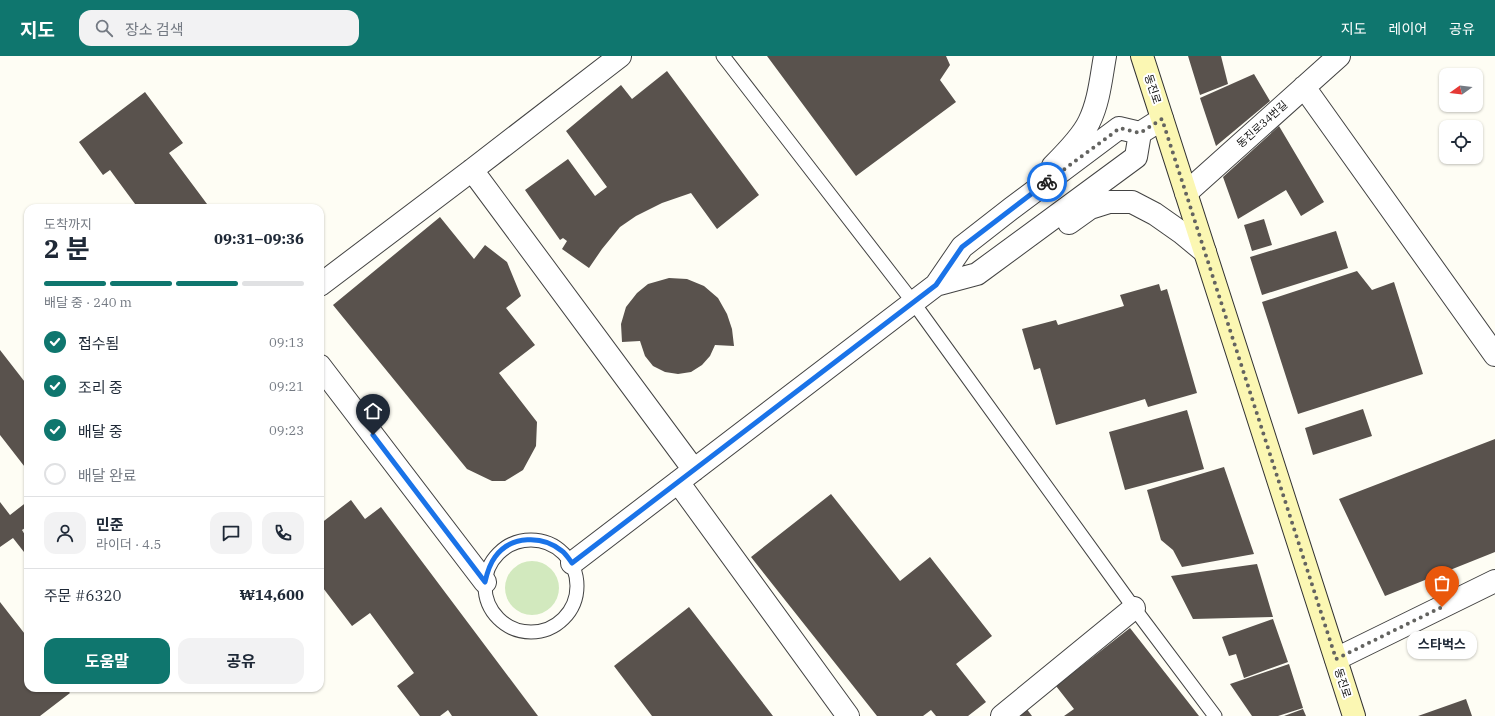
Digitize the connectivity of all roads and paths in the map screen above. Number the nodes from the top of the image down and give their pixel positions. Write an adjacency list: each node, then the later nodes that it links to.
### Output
1 (620, 56): 9 (street)
2 (723, 56): 16 (lane)
3 (1105, 56): 11 (street)
4 (1142, 56): 7 (street, 동진로)
5 (1339, 56): 6 (street, 동진로34번길)
6 (1304, 87): 10 (street, 동진로34번길); 17 (street)
7 (1162, 119): 8 (street); 10 (street, 동진로)
8 (1140, 133): 11 (street); 12 (street)
9 (472, 170): 14 (street); 19 (street)
10 (1186, 193): 13 (street, 동진로)
11 (1012, 208): 15 (street)
12 (1030, 234): 13 (street); 15 (street)
13 (1205, 252): 24 (street, 동진로)
14 (324, 282)
15 (936, 285): 16 (street)
16 (913, 302): 19 (street); 23 (lane)
17 (1495, 355)
18 (324, 371): 22 (street)
19 (686, 476): 20 (street); 25 (street)
20 (572, 563): 22 (lane); 22 (lane)
21 (1495, 581): 24 (street)
22 (485, 582)
23 (1134, 608): 26 (street); 27 (lane)
24 (1336, 659): 28 (street, 동진로)
25 (848, 716)
26 (1002, 716)
27 (1215, 716)
28 (1354, 716)

